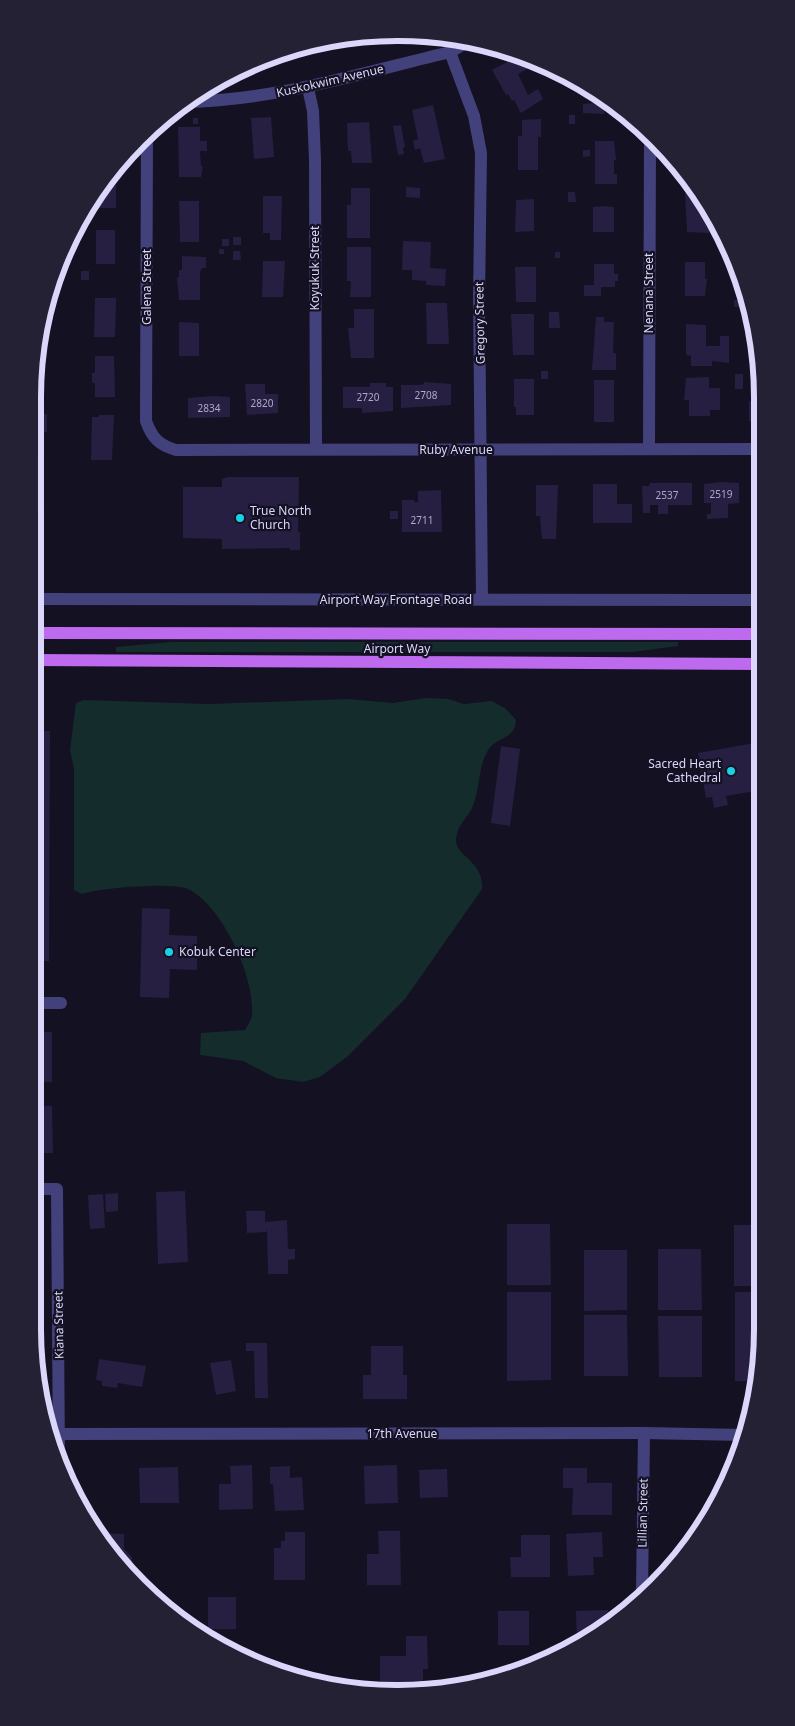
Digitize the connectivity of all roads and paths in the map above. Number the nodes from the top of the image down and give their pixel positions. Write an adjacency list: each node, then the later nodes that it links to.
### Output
1 (459, 47): 2 (street, Kuskokwim Avenue)
2 (450, 52): 3 (street, Kuskokwim Avenue); 11 (street, Gregory Street)
3 (308, 88): 4 (street, Kuskokwim Avenue); 8 (street, Koyukuk Street)
4 (200, 101)
5 (147, 145): 7 (street, Galena Street)
6 (650, 147): 9 (street, Nenana Street)
7 (154, 440): 8 (street, Ruby Avenue)
8 (316, 449): 11 (street, Ruby Avenue)
9 (649, 449): 10 (street, Ruby Avenue); 11 (street, Ruby Avenue)
10 (754, 449)
11 (482, 450): 13 (street, Gregory Street)
12 (41, 599): 13 (street, Airport Way Frontage Road)
13 (482, 599): 14 (street, Airport Way Frontage Road)
14 (754, 600)
15 (41, 633): 16 (main road, Airport Way)
16 (754, 634)
17 (41, 660): 18 (main road, Airport Way)
18 (754, 664)
19 (41, 1003): 20 (street)
20 (61, 1003)
21 (41, 1189): 23 (street, Kiana Street)
22 (644, 1433): 23 (street, 17th Avenue); 24 (street, 17th Avenue); 26 (street, Lillian Street)
23 (60, 1434): 25 (street, Kiana Street)
24 (738, 1435)
25 (60, 1442)
26 (642, 1587)

